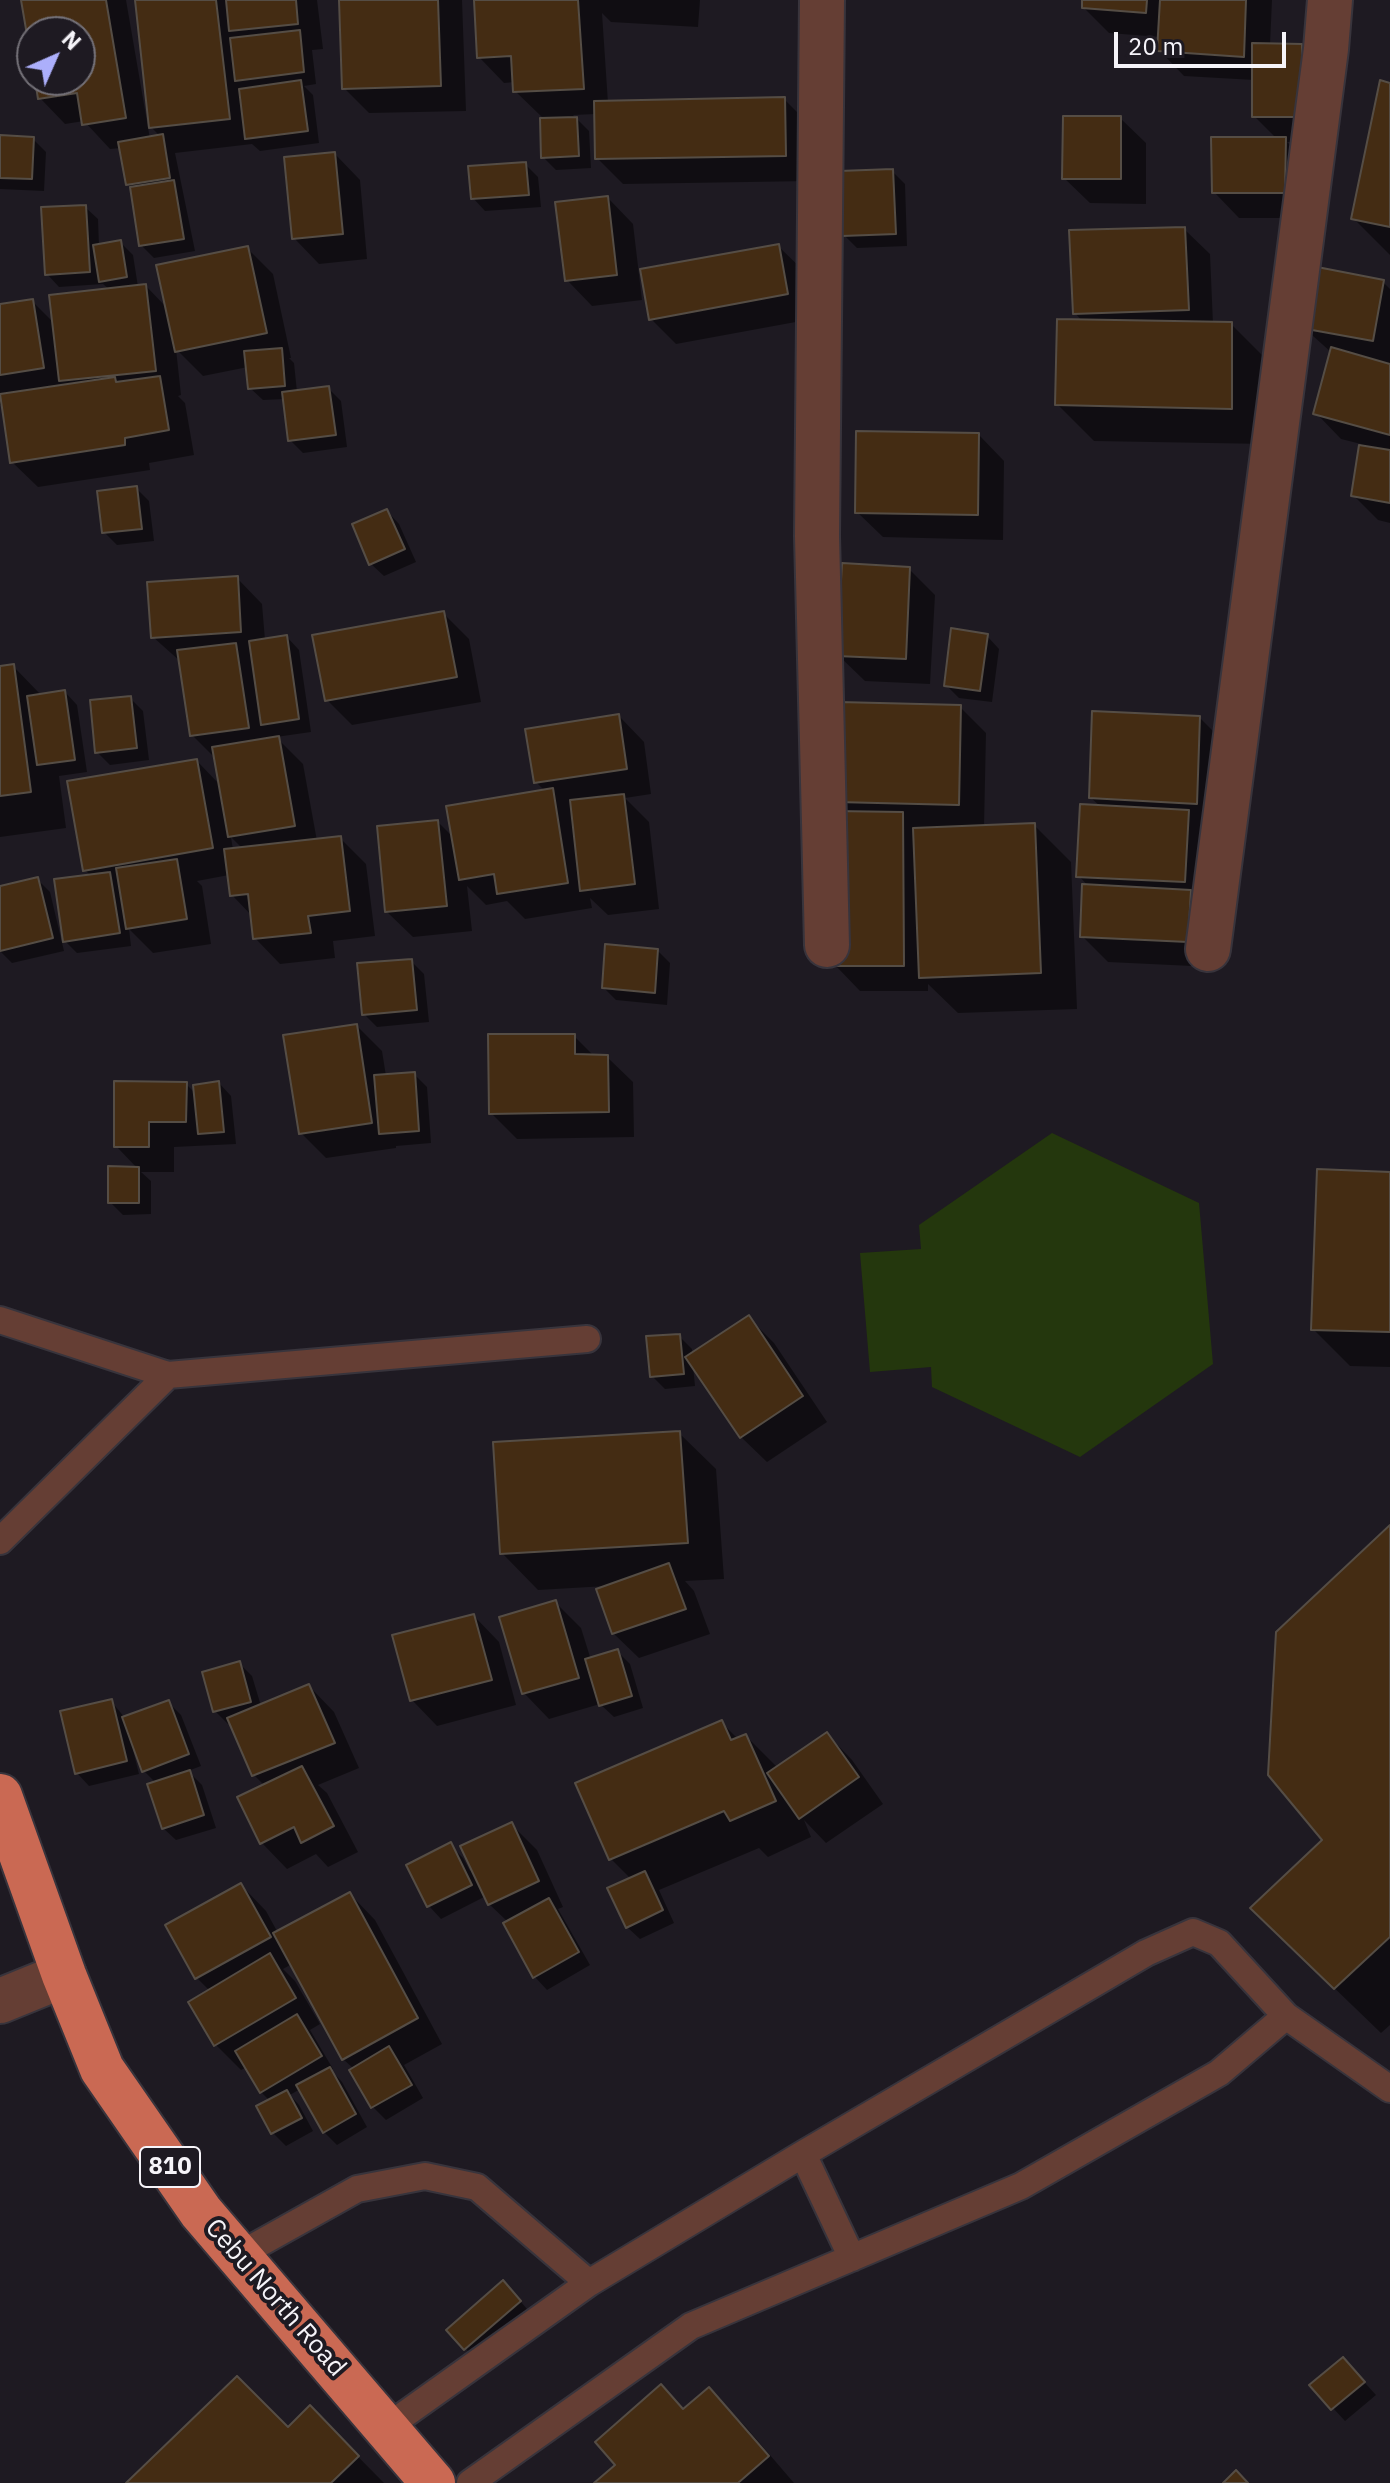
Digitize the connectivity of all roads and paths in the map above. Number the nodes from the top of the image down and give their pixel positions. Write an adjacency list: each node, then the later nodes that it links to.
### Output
1 (822, 0): 3 (street)
2 (1330, 0): 4 (street)
3 (827, 945)
4 (1208, 949)
5 (0, 1320): 7 (lane)
6 (587, 1339): 7 (lane)
7 (168, 1375): 8 (lane)
8 (0, 1541)
9 (0, 1796): 10 (highway, Cebu North Road / 810)
10 (64, 1975): 11 (street); 15 (highway, Cebu North Road / 810)
11 (0, 2001)
12 (1286, 2016): 13 (lane); 14 (lane); 16 (lane)
13 (1390, 2089)
14 (803, 2154): 16 (lane); 17 (lane)
15 (239, 2255): 17 (lane); 18 (highway, Cebu North Road / 810)
16 (852, 2258): 20 (lane)
17 (589, 2283): 18 (lane)
18 (387, 2427): 19 (highway, Cebu North Road / 810)
19 (433, 2483)
20 (470, 2483)

